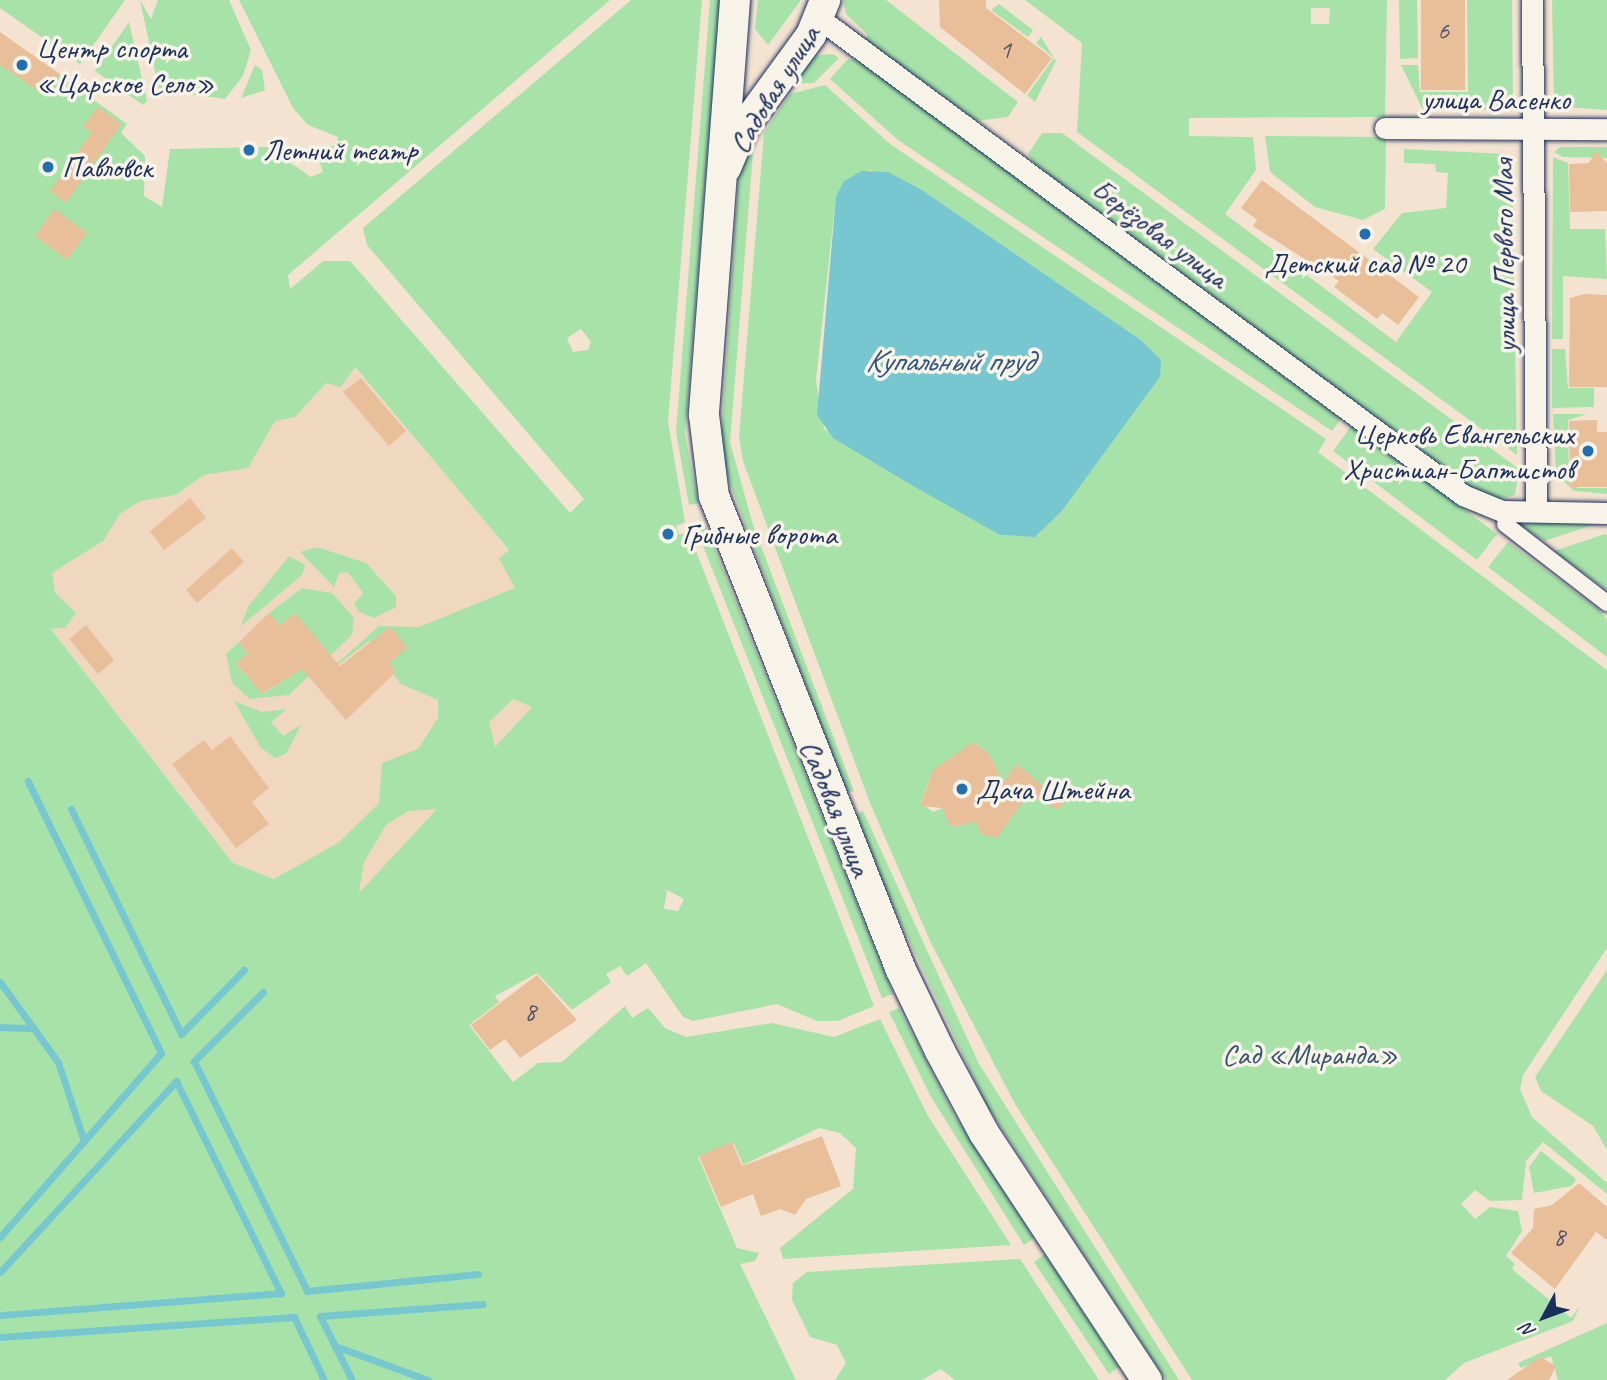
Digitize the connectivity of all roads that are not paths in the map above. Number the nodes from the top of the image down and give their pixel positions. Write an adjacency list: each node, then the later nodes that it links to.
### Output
1 (735, 0): 7 (main road, Садовая улица)
2 (1532, 0): 5 (street, улица Первого Мая)
3 (822, 10): 7 (main road, Садовая улица); 8 (street, Берёзовая улица)
4 (1385, 128): 5 (street, улица Васенко)
5 (1532, 129): 6 (street, улица Васенко); 8 (street, улица Первого Мая)
6 (1607, 129)
7 (723, 178): 12 (main road, Садовая улица)
8 (1536, 511): 9 (street, Берёзовая улица)
9 (1607, 513)
10 (1505, 524): 11 (street)
11 (1607, 603)
12 (1147, 1380)

